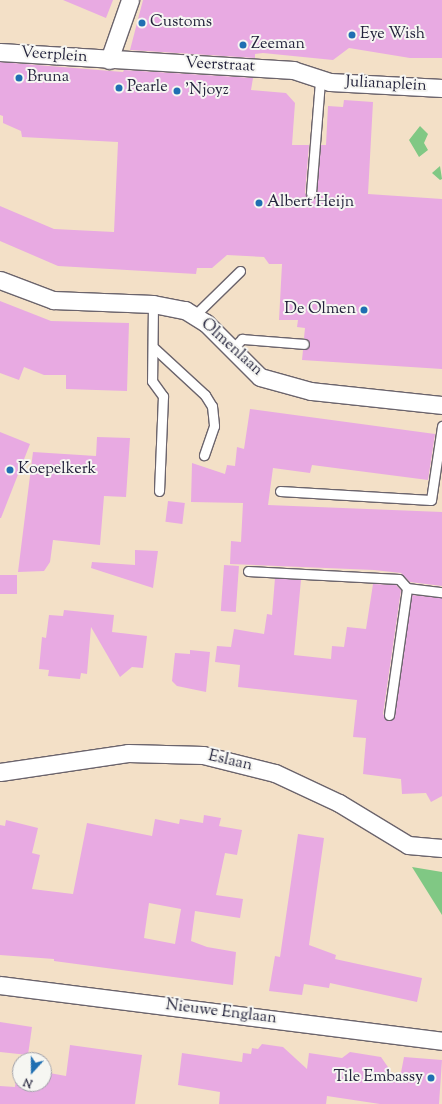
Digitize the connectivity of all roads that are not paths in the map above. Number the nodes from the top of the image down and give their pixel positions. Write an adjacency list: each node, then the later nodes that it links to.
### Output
1 (130, 0): 3 (street)
2 (2, 52): 3 (street, Veerplein)
3 (109, 60): 4 (street, Veerstraat)
4 (325, 81): 5 (street, Julianaplein); 6 (lane)
5 (442, 88)
6 (311, 193)
7 (240, 272): 10 (lane)
8 (0, 280): 9 (street, Olmenlaan)
9 (153, 304): 10 (street, Olmenlaan); 12 (lane)
10 (195, 315): 13 (street, Olmenlaan)
11 (304, 344): 13 (lane)
12 (153, 347): 16 (lane); 17 (lane)
13 (231, 350): 14 (street, Olmenlaan)
14 (442, 405)
15 (442, 426): 18 (lane)
16 (204, 455)
17 (159, 491)
18 (280, 491)
19 (248, 571): 20 (lane)
20 (407, 588): 21 (lane); 22 (lane)
21 (442, 592)
22 (389, 715)
23 (0, 772): 24 (street, Eslaan)
24 (442, 848)
25 (0, 985): 26 (street, Nieuwe Englaan)
26 (442, 1042)

